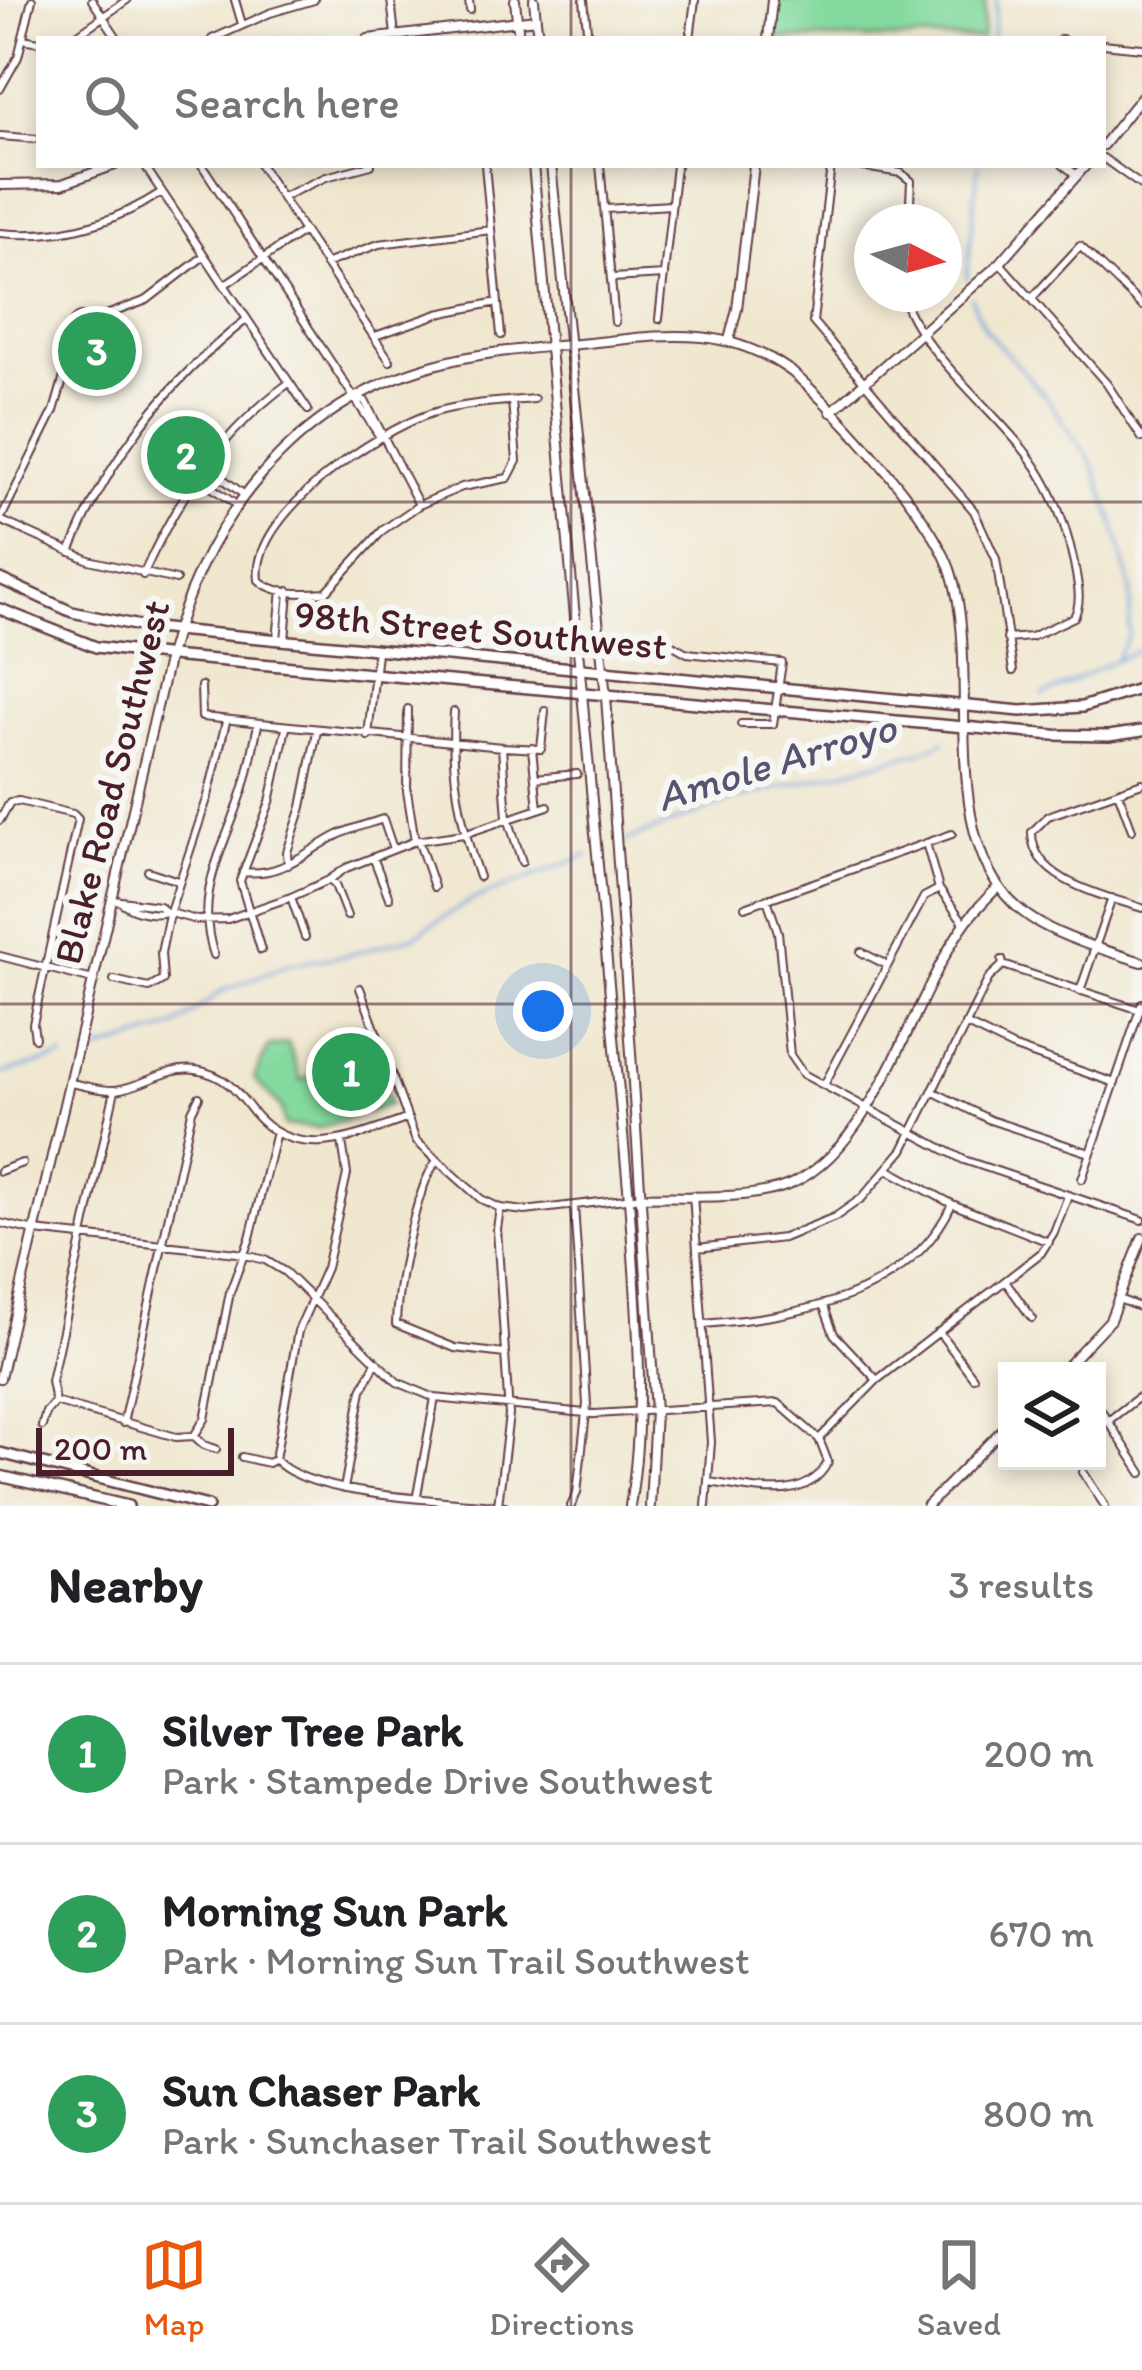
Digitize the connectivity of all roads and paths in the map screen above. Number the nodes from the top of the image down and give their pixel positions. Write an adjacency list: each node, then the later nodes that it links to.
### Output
1 (32, 0): 28 (street)
2 (92, 0): 14 (street)
3 (127, 0): 14 (street)
4 (235, 0): 17 (street)
5 (313, 0): 17 (street)
6 (391, 0): 18 (street)
7 (469, 0): 13 (street)
8 (515, 0): 16 (street)
9 (534, 0): 15 (street)
10 (584, 0): 25 (street)
11 (694, 0): 26 (street)
12 (772, 0): 27 (street)
13 (470, 10)
14 (103, 16): 19 (street); 20 (street)
15 (536, 19): 16 (street); 24 (street)
16 (518, 22): 18 (street); 23 (street)
17 (242, 24): 21 (street)
18 (395, 35): 22 (street)
19 (75, 36)
20 (116, 36)
21 (218, 36)
22 (388, 36)
23 (519, 36)
24 (538, 36)
25 (588, 36)
26 (690, 36)
27 (768, 36)
28 (23, 39): 29 (street); 32 (street)
29 (36, 41)
30 (1106, 44): 31 (street)
31 (1142, 48)
32 (0, 89)
33 (1142, 96): 36 (street)
34 (0, 136): 35 (street)
35 (36, 139)
36 (1106, 141)
37 (1106, 160): 55 (street)
38 (107, 168): 54 (street)
39 (146, 168): 56 (street)
40 (204, 168): 65 (street)
41 (262, 168): 57 (street)
42 (360, 168): 57 (street)
43 (484, 168): 61 (street)
44 (533, 168): 84 (street)
45 (551, 168): 84 (street)
46 (600, 168): 60 (street)
47 (676, 168): 59 (street)
48 (754, 168): 83 (street)
49 (830, 168): 86 (street)
50 (870, 168): 58 (street)
51 (1067, 168): 53 (street)
52 (1083, 168): 53 (street)
53 (1077, 175): 66 (street)
54 (0, 185)
55 (1142, 186)
56 (162, 192): 63 (street); 64 (street)
57 (282, 197): 62 (street)
58 (909, 204)
59 (671, 205): 60 (street); 68 (street)
60 (605, 209): 69 (street)
61 (491, 230): 67 (street); 72 (street)
62 (304, 231): 65 (street); 67 (street)
63 (0, 235)
64 (204, 256): 70 (street); 77 (street)
65 (265, 259): 70 (street); 88 (street)
66 (1000, 262): 71 (street); 79 (street)
67 (326, 264): 82 (street)
68 (664, 275): 69 (street); 76 (street)
69 (612, 278): 78 (street)
70 (224, 285): 75 (street)
71 (1032, 298): 73 (street); 93 (street)
72 (498, 302): 80 (street); 82 (street)
73 (1142, 306)
74 (911, 312): 79 (street)
75 (247, 319): 87 (street); 103 (street)
76 (659, 320)
77 (90, 322): 81 (street); 81 (street)
78 (615, 322)
79 (920, 331): 86 (street); 110 (street)
80 (502, 335)
81 (76, 336): 102 (street)
82 (374, 337): 85 (street)
83 (729, 340): 84 (street, Blake Road Southwest); 92 (street)
84 (559, 346): 88 (street, Blake Road Southwest); 115 (street); 116 (street)
85 (390, 361)
86 (865, 382): 92 (street); 110 (street)
87 (289, 383): 91 (street); 95 (street)
88 (356, 397): 94 (street); 99 (street, Blake Road Southwest)
89 (534, 399): 90 (street)
90 (512, 401): 94 (street); 101 (street)
91 (308, 410)
92 (831, 412): 124 (street)
93 (1142, 437)
94 (381, 438): 101 (street); 107 (street)
95 (205, 465): 96 (street); 97 (street)
96 (196, 476): 98 (street); 104 (street)
97 (223, 478): 98 (street); 99 (street)
98 (215, 490): 100 (street)
99 (243, 494): 100 (street, Blake Road Southwest)
100 (236, 504): 109 (street, Blake Road Southwest)
101 (419, 505): 107 (street)
102 (0, 520): 103 (street)
103 (70, 553): 104 (street)
104 (143, 574): 106 (street)
105 (0, 579): 109 (main road, 98th Street Southwest)
106 (176, 580)
107 (285, 591): 111 (street)
108 (0, 609): 114 (main road, 98th Street Southwest)
109 (176, 631): 111 (main road, 98th Street Southwest); 114 (street, Blake Road Southwest)
110 (1006, 639): 117 (street)
111 (281, 641): 113 (main road, 98th Street Southwest)
112 (673, 645): 120 (street)
113 (377, 652): 115 (main road, 98th Street Southwest); 118 (street)
114 (169, 656): 118 (main road, 98th Street Southwest); 170 (street, Blake Road Southwest)
115 (582, 668): 116 (main road, 98th Street Southwest); 122 (street)
116 (601, 670): 120 (main road, 98th Street Southwest); 123 (street)
117 (1012, 671)
118 (374, 676): 122 (main road, 98th Street Southwest); 136 (street)
119 (201, 686): 129 (street)
120 (781, 687): 124 (main road, 98th Street Southwest); 126 (street)
121 (1142, 688): 124 (main road, 98th Street Southwest)
122 (584, 695): 123 (main road, 98th Street Southwest); 214 (street)
123 (606, 697): 126 (main road, 98th Street Southwest); 213 (street)
124 (964, 704): 132 (street)
125 (408, 709): 137 (street)
126 (778, 709): 130 (street); 132 (main road, 98th Street Southwest)
127 (545, 711): 140 (street)
128 (454, 712): 138 (street)
129 (226, 721): 131 (street); 161 (street)
130 (741, 724)
131 (258, 725): 133 (street); 176 (street)
132 (966, 727): 135 (main road, 98th Street Southwest); 164 (street)
133 (286, 728): 134 (street); 159 (street)
134 (317, 731): 136 (street); 157 (street)
135 (1142, 731)
136 (368, 736): 137 (street)
137 (409, 740): 138 (street); 152 (street)
138 (455, 743): 139 (street); 151 (street)
139 (502, 747): 140 (street); 145 (street)
140 (536, 749): 142 (street)
141 (577, 774): 142 (street)
142 (535, 778): 145 (street)
143 (1142, 784): 144 (street)
144 (1118, 792): 148 (street); 149 (street)
145 (508, 818): 151 (street); 156 (street)
146 (0, 820): 186 (street)
147 (1021, 830): 149 (street)
148 (1132, 830)
149 (1032, 832): 168 (street)
150 (952, 834): 153 (street)
151 (464, 835): 152 (street); 160 (street)
152 (417, 840): 154 (street); 163 (street)
153 (926, 843): 165 (street); 169 (street)
154 (393, 849): 155 (street); 157 (street)
155 (373, 857): 162 (street); 167 (street)
156 (522, 862)
157 (288, 865): 159 (street)
158 (148, 871): 161 (street)
159 (243, 872): 173 (street)
160 (479, 877)
161 (178, 880): 174 (street)
162 (329, 880): 166 (street); 175 (street)
163 (434, 887)
164 (997, 887): 177 (street); 179 (street)
165 (939, 889): 177 (street); 185 (street)
166 (291, 897): 173 (street); 178 (street)
167 (389, 898)
168 (1112, 898): 172 (street); 179 (street)
169 (767, 899): 171 (street); 196 (street)
170 (118, 901): 174 (street); 187 (street, Blake Road Southwest)
171 (745, 907)
172 (1142, 908)
173 (248, 912): 176 (street); 180 (street)
174 (167, 913): 176 (street); 188 (street)
175 (347, 916)
176 (205, 921): 182 (street)
177 (965, 924): 200 (street)
178 (304, 937)
179 (1095, 946): 184 (street); 190 (street)
180 (261, 950)
181 (861, 952): 185 (street)
182 (214, 955)
183 (0, 956): 186 (street)
184 (1142, 962)
185 (887, 965): 196 (street)
186 (46, 968): 187 (street); 193 (street)
187 (92, 980): 194 (street, Blake Road Southwest)
188 (113, 980)
189 (360, 988): 201 (street)
190 (1080, 991): 191 (street); 192 (street)
191 (1141, 1007): 195 (street)
192 (965, 1024): 195 (street); 198 (street)
193 (35, 1038)
194 (70, 1083): 197 (street); 220 (street, Blake Road Southwest)
195 (1114, 1083): 205 (street)
196 (823, 1086): 200 (street)
197 (115, 1090): 202 (street); 221 (street)
198 (930, 1091): 203 (street); 205 (street)
199 (200, 1097): 224 (street)
200 (866, 1108): 203 (street); 211 (street)
201 (406, 1119): 204 (street); 206 (street)
202 (276, 1132): 204 (street); 226 (street)
203 (910, 1133): 208 (street); 212 (street)
204 (342, 1142): 228 (street)
205 (1090, 1154): 210 (street)
206 (436, 1162): 217 (street); 235 (street)
207 (22, 1163): 209 (street)
208 (889, 1170): 215 (street); 225 (street)
209 (0, 1171)
210 (1082, 1179)
211 (693, 1195): 213 (street); 225 (street)
212 (1068, 1196): 218 (street); 223 (street)
213 (642, 1197): 214 (street); 246 (street)
214 (629, 1199): 216 (street); 248 (street)
215 (952, 1204): 223 (street); 230 (street)
216 (574, 1207): 217 (street); 247 (street)
217 (500, 1208): 235 (street)
218 (1142, 1220)
219 (0, 1222): 220 (street)
220 (35, 1231): 221 (street); 239 (street, Blake Road Southwest)
221 (82, 1236): 224 (street); 243 (street)
222 (1142, 1238): 229 (street)
223 (1048, 1242): 227 (street)
224 (161, 1245): 226 (street); 251 (street)
225 (697, 1248): 233 (street)
226 (244, 1254): 228 (street); 254 (street)
227 (1006, 1282): 232 (street); 234 (street)
228 (312, 1298): 236 (street); 259 (street)
229 (1120, 1300): 231 (street); 237 (street)
230 (824, 1306): 233 (street); 240 (street)
231 (1142, 1308)
232 (1032, 1318)
233 (703, 1324): 245 (street)
234 (939, 1332): 238 (street); 240 (street)
235 (505, 1354): 244 (street)
236 (376, 1362): 242 (street); 264 (street)
237 (1077, 1362)
238 (973, 1377)
239 (0, 1378)
240 (877, 1381): 255 (street)
241 (1139, 1397): 250 (street)
242 (435, 1398): 244 (street); 265 (street)
243 (55, 1402): 251 (street); 252 (street)
244 (508, 1406): 247 (street); 268 (street)
245 (709, 1407): 246 (street); 255 (street); 263 (street)
246 (656, 1411): 248 (street); 271 (street)
247 (587, 1413): 248 (street); 269 (street)
248 (639, 1413): 270 (street)
249 (1106, 1418): 250 (street)
250 (1108, 1421): 261 (street)
251 (123, 1423): 254 (street)
252 (41, 1426)
253 (998, 1434): 273 (street)
254 (194, 1436): 256 (street)
255 (819, 1439): 263 (street)
256 (216, 1449)
257 (0, 1453): 267 (main road)
258 (242, 1457): 259 (street)
259 (275, 1459): 264 (street)
260 (1083, 1472): 274 (street)
261 (1142, 1473)
262 (0, 1477): 266 (main road)
263 (709, 1482): 272 (street)
264 (344, 1489): 265 (street)
265 (417, 1497): 268 (street)
266 (128, 1506)
267 (208, 1506)
268 (502, 1506)
269 (571, 1506)
270 (630, 1506)
271 (650, 1506)
272 (706, 1506)
273 (927, 1506)
274 (1105, 1506)

